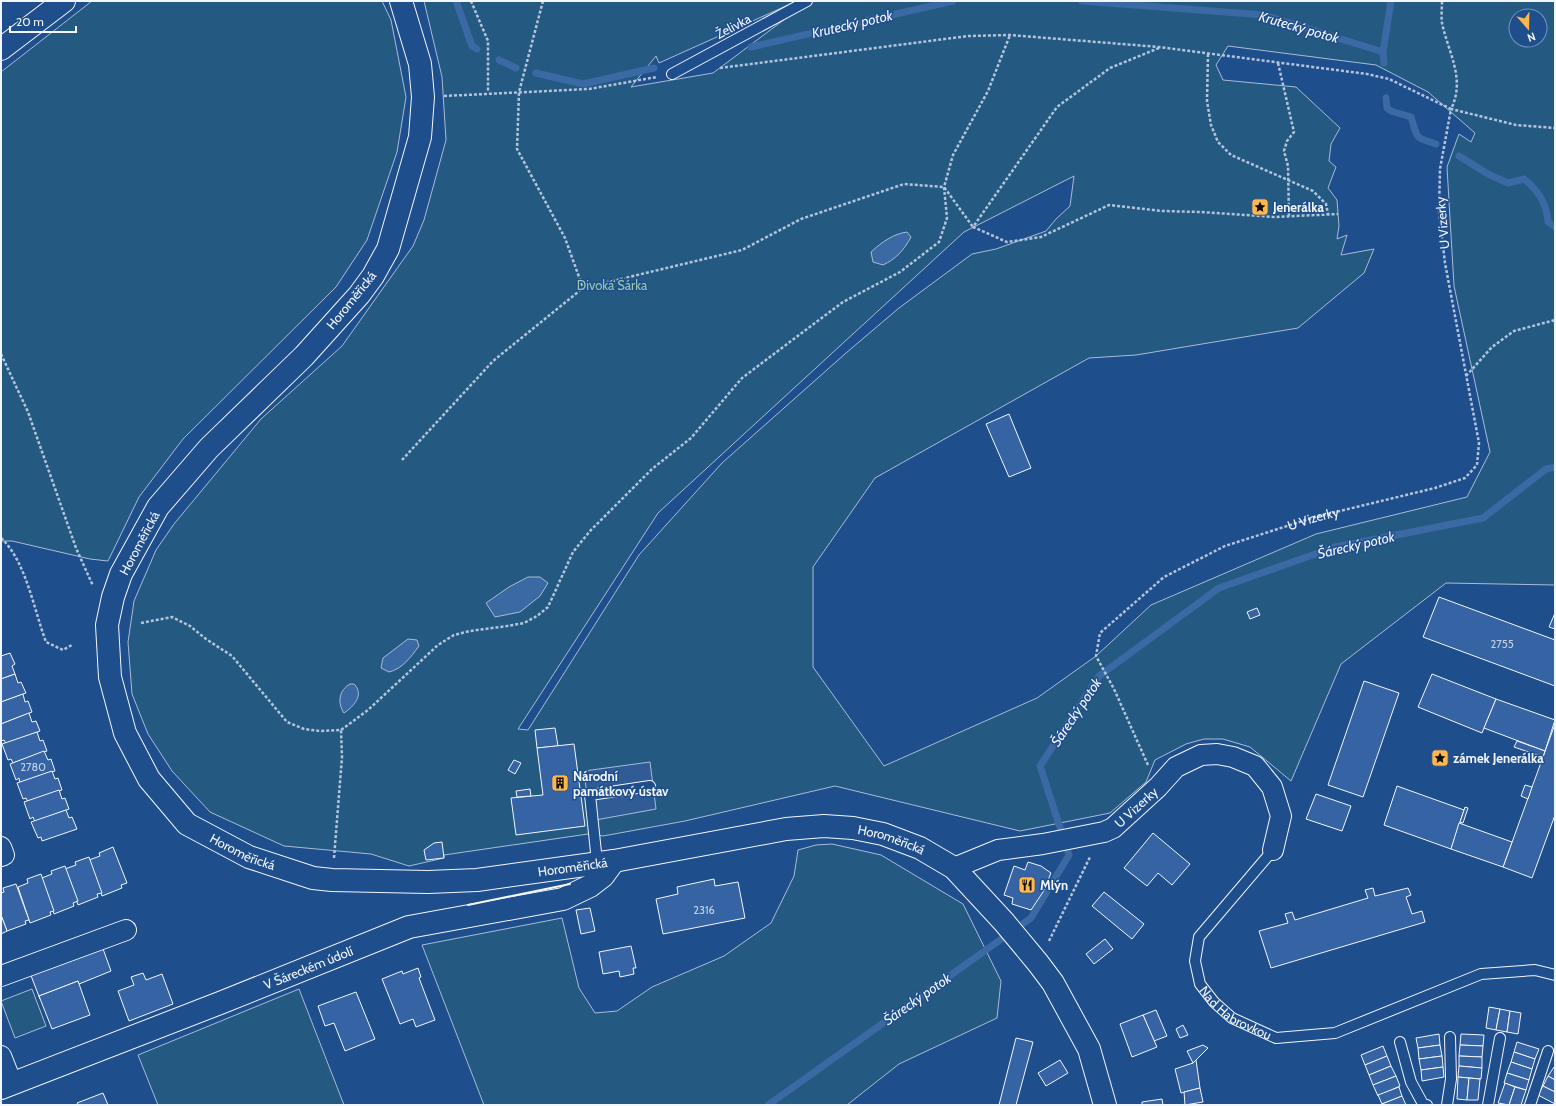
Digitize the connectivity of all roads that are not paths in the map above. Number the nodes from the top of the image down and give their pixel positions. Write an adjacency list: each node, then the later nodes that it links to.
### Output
1 (64, 1): 4 (main road)
2 (401, 1): 11 (main road, Horoměřická)
3 (807, 1): 5 (lane, Želivka)
4 (1, 49)
5 (672, 74)
6 (650, 786): 11 (lane)
7 (1158, 787): 9 (street, Nad Habrovkou); 12 (street, U Vizerky)
8 (1, 847): 10 (street)
9 (1272, 850): 14 (lane, Nad Habrovkou)
10 (1, 856)
11 (606, 862): 12 (main road, Horoměřická); 21 (main road, V Šáreckém údolí)
12 (954, 868): 22 (main road, Horoměřická)
13 (126, 930): 15 (street)
14 (1555, 975)
15 (1, 976)
16 (1450, 1037): 24 (lane)
17 (1500, 1038): 25 (lane)
18 (1400, 1042): 23 (lane)
19 (1548, 1051): 26 (lane)
20 (1, 1056): 21 (street)
21 (7, 1086)
22 (1105, 1105)
23 (1427, 1105)
24 (1447, 1105)
25 (1488, 1105)
26 (1530, 1105)

